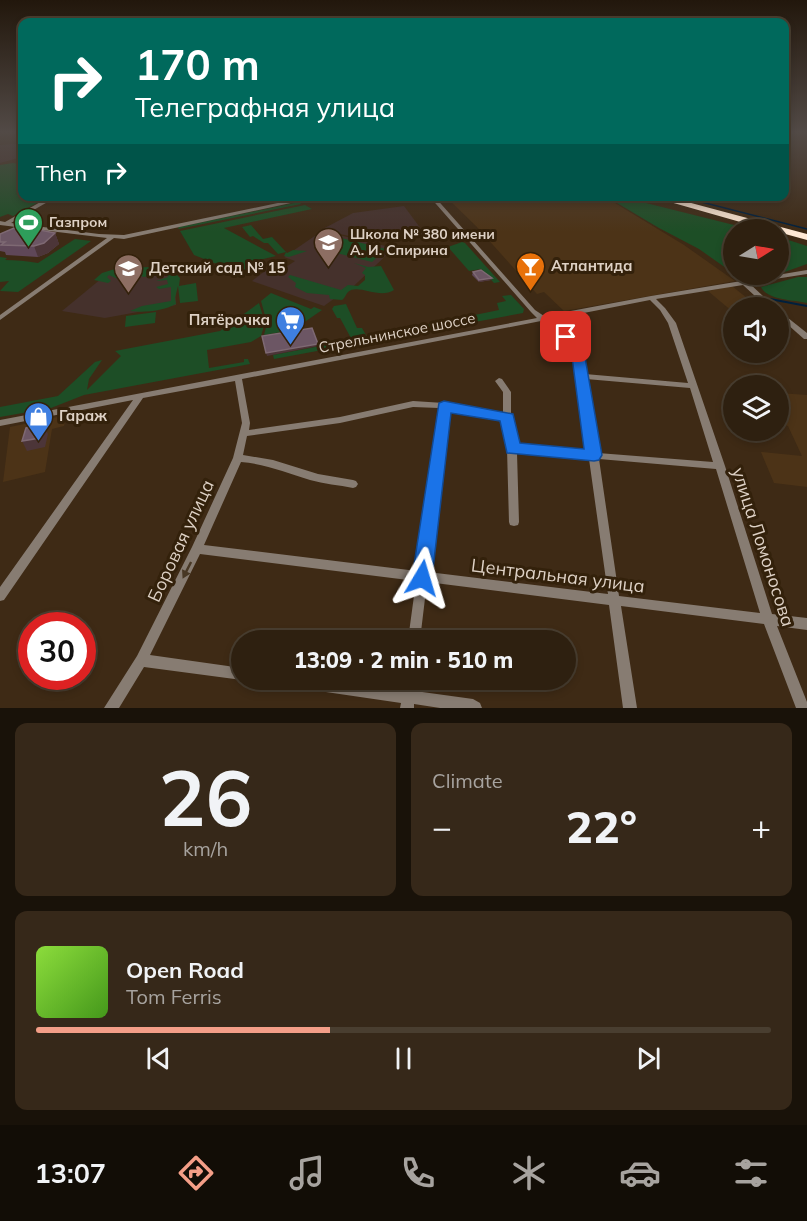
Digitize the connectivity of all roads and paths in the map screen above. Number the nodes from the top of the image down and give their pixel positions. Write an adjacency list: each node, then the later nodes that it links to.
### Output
1 (42, 201): 9 (street)
2 (46, 201): 9 (street)
3 (287, 201): 11 (street)
4 (297, 201): 11 (street)
5 (435, 201): 20 (street)
6 (660, 201): 8 (highway)
7 (671, 201): 12 (highway)
8 (729, 219)
9 (3, 223): 11 (street)
10 (789, 234): 12 (highway)
11 (113, 236): 19 (street)
12 (807, 238)
13 (805, 272): 14 (street, Стрельнинское шоссе)
14 (789, 275)
15 (727, 285): 18 (street, Стрельнинское шоссе)
16 (747, 285): 17 (street)
17 (761, 297)
18 (651, 298): 20 (street, Стрельнинское шоссе); 26 (street, улица Ломоносова)
19 (0, 318)
20 (544, 319): 23 (street); 24 (street, Стрельнинское шоссе)
21 (789, 321): 22 (street)
22 (807, 337)
23 (582, 376): 26 (street); 33 (street)
24 (238, 377): 27 (street, Стрельнинское шоссе); 31 (street, Боровая улица)
25 (499, 381): 29 (street)
26 (693, 386): 35 (street, улица Ломоносова)
27 (140, 396): 30 (street, Стрельнинское шоссе); 40 (street)
28 (444, 406): 29 (street); 31 (street); 39 (street)
29 (507, 417): 32 (street)
30 (0, 423)
31 (246, 432): 34 (street, Боровая улица)
32 (513, 449): 33 (street); 37 (street)
33 (594, 455): 35 (street); 41 (street)
34 (238, 458): 36 (street); 38 (street, Боровая улица)
35 (720, 466): 42 (street, улица Ломоносова)
36 (353, 484)
37 (514, 522)
38 (197, 549): 39 (street, Центральная улица); 45 (street, Боровая улица, one-way to 45)
39 (422, 578): 41 (street, Центральная улица); 44 (street)
40 (0, 596)
41 (614, 602): 42 (street, Центральная улица); 51 (street)
42 (768, 619): 43 (street, Центральная улица); 52 (street, улица Ломоносова)
43 (807, 624)
44 (415, 630)
45 (141, 660): 46 (street); 49 (street, Боровая улица)
46 (231, 672)
47 (340, 690): 48 (street)
48 (407, 702): 50 (street)
49 (111, 708)
50 (475, 708)
51 (630, 708)
52 (802, 708)

